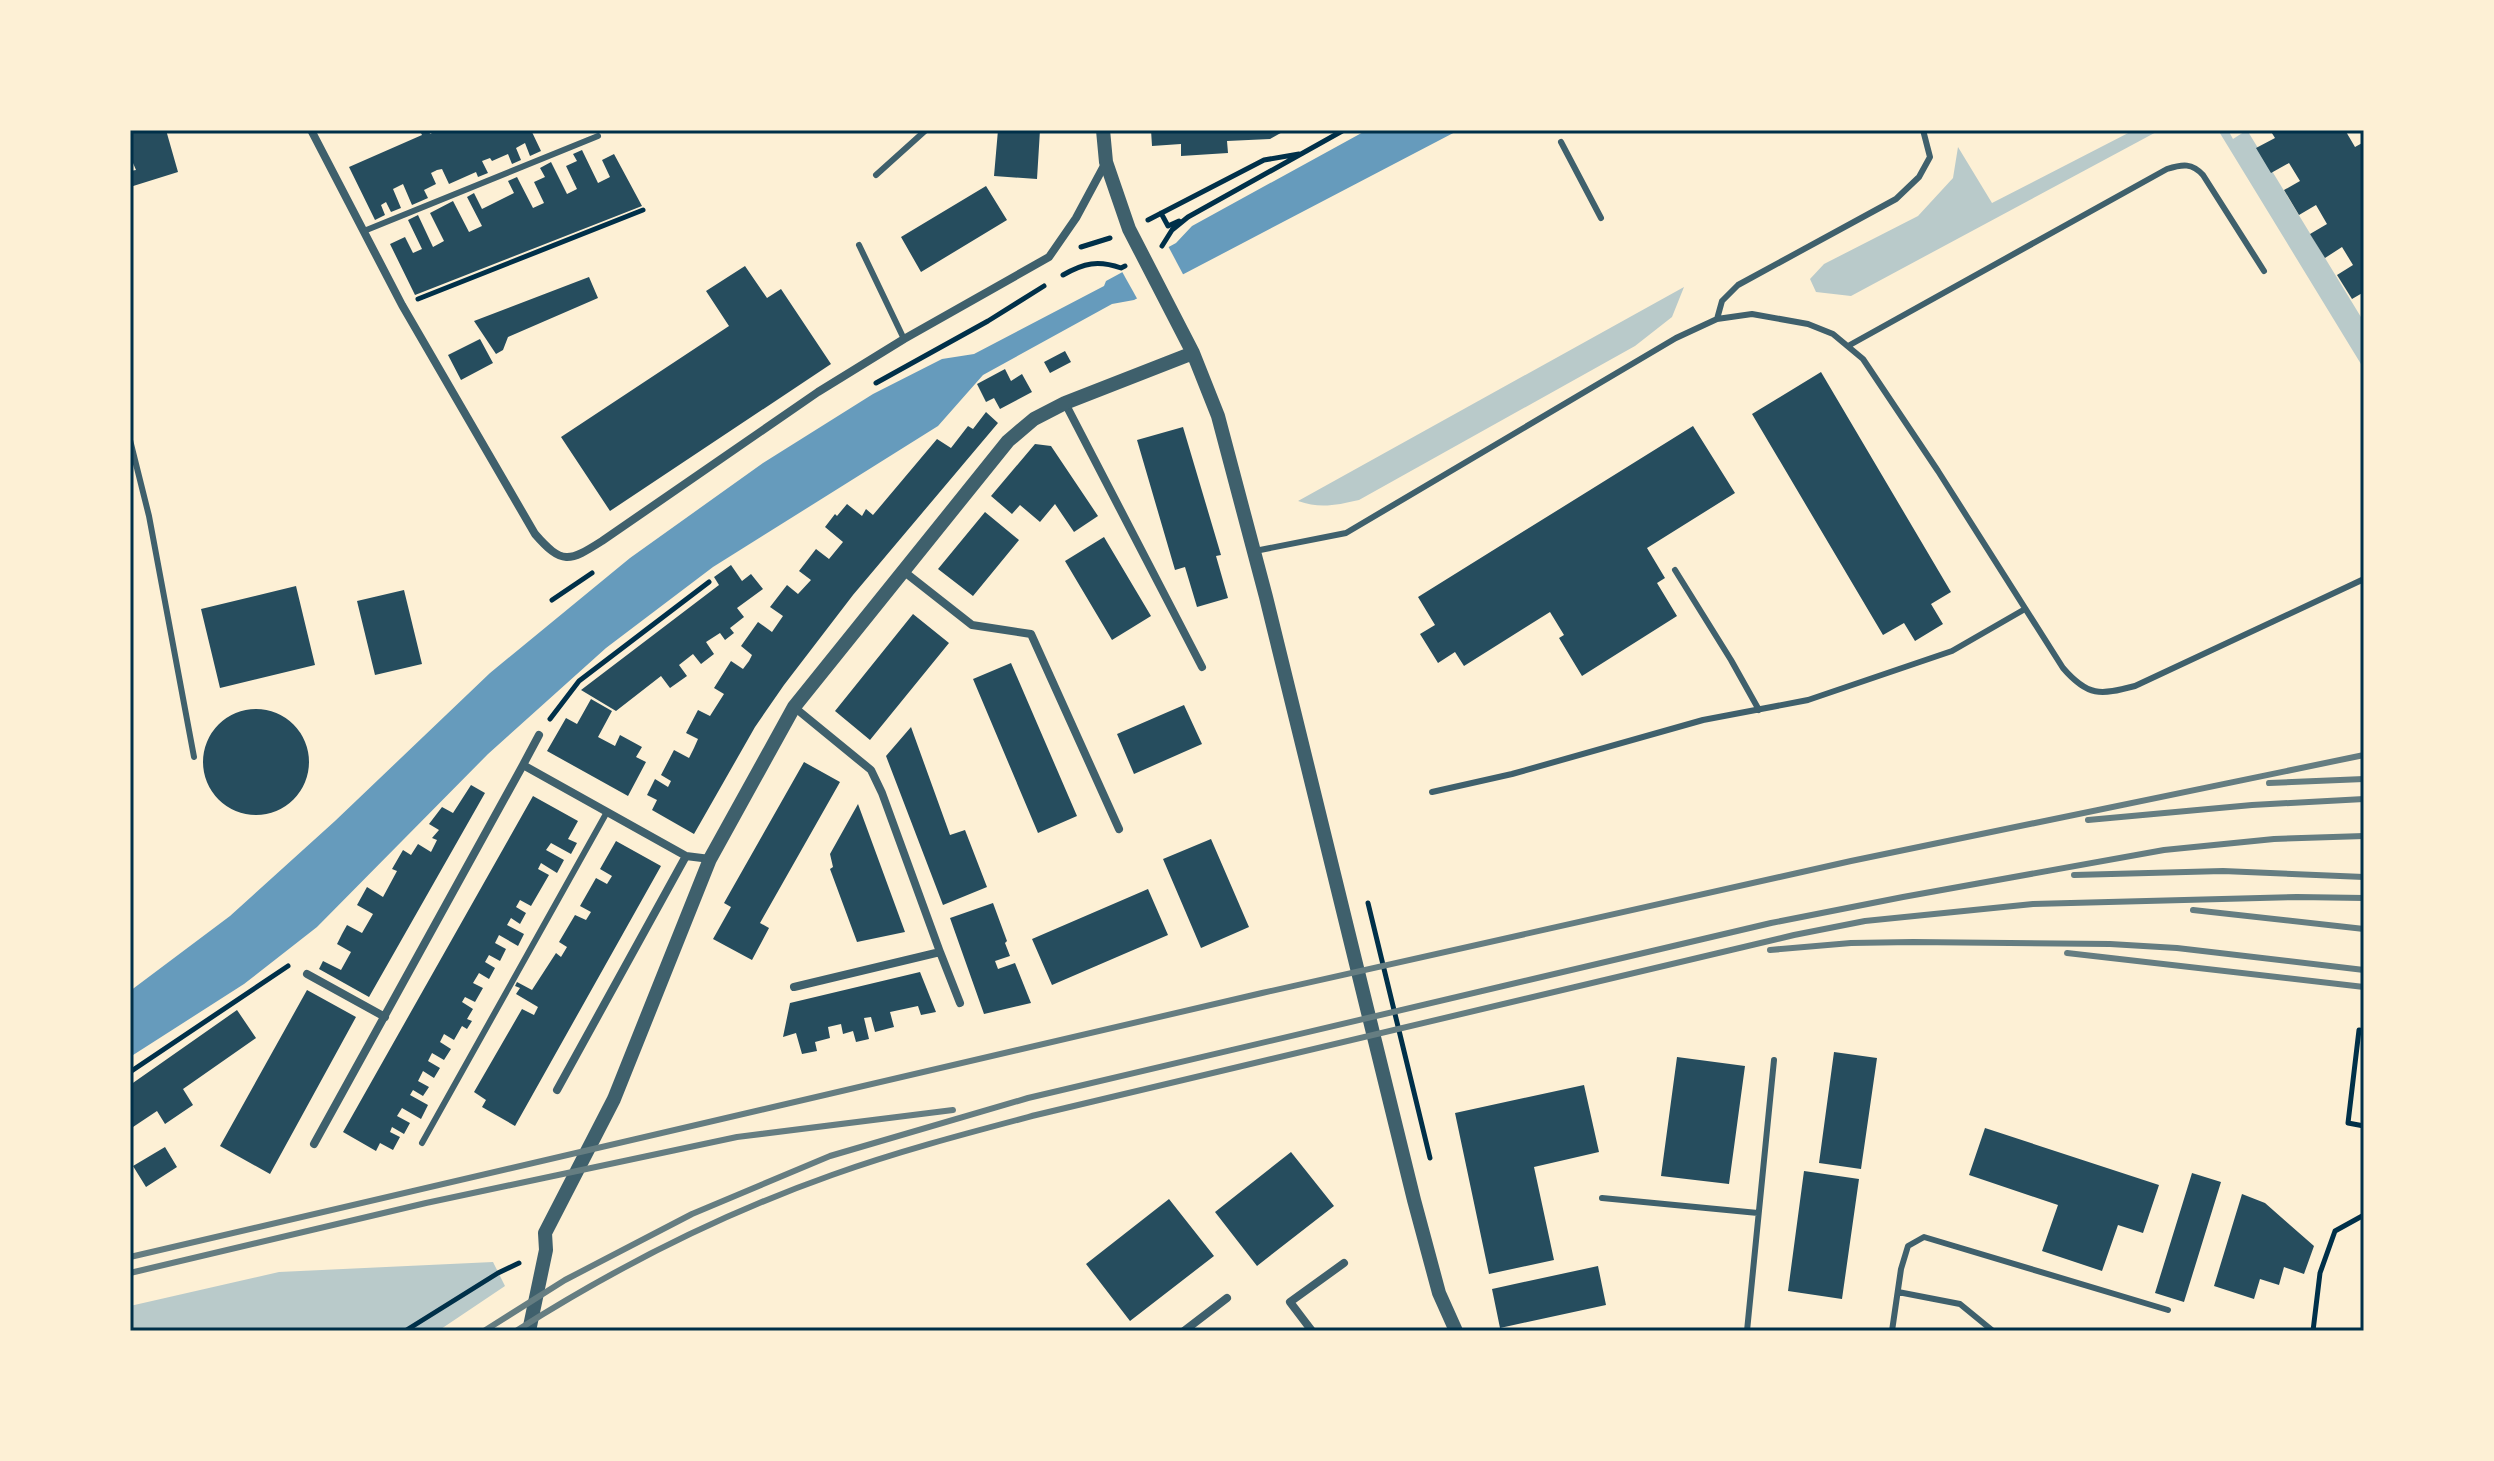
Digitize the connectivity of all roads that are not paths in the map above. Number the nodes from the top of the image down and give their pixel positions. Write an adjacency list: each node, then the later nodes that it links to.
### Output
1 (311, 130): 10 (street)
2 (926, 130): 8 (lane)
3 (1103, 130): 7 (street)
4 (1923, 130): 13 (lane)
5 (598, 136): 10 (lane)
6 (1561, 142): 9 (lane)
7 (1106, 162): 14 (street); 16 (street)
8 (876, 175)
9 (1601, 218)
10 (364, 231): 14 (street)
11 (859, 245): 14 (lane)
12 (2264, 271): 15 (lane)
13 (1717, 319): 15 (lane); 19 (lane)
14 (904, 339)
15 (1848, 346): 23 (lane)
16 (1193, 353): 17 (street); 19 (street)
17 (1065, 403): 20 (street); 24 (street)
18 (130, 440): 28 (lane)
19 (1255, 551): 53 (street)
20 (902, 570): 25 (street); 32 (street)
21 (1675, 570): 26 (lane)
22 (2364, 579): 23 (lane)
23 (2025, 609): 26 (lane)
24 (1202, 667)
25 (794, 707): 34 (street); 35 (street)
26 (1759, 710): 30 (lane)
27 (539, 735): 29 (street)
28 (194, 757)
29 (523, 765): 31 (street); 39 (street)
30 (1432, 792)
31 (607, 812): 33 (street); 42 (lane)
32 (1119, 829)
33 (686, 856): 34 (street); 41 (street)
34 (710, 859): 50 (street)
35 (940, 952): 37 (street); 38 (street)
36 (307, 974): 39 (street)
37 (794, 987)
38 (960, 1003)
39 (385, 1017): 43 (street)
40 (1774, 1060): 45 (lane)
41 (557, 1090)
42 (422, 1143)
43 (314, 1144)
44 (1602, 1198): 45 (lane)
45 (1758, 1213): 54 (lane)
46 (1344, 1263): 52 (street)
47 (1898, 1292): 49 (lane); 55 (lane); 56 (lane)
48 (1227, 1298): 51 (street)
49 (2168, 1310)
50 (529, 1331)
51 (1184, 1331)
52 (1312, 1331)
53 (1456, 1331)
54 (1747, 1331)
55 (1892, 1331)
56 (1993, 1331)

